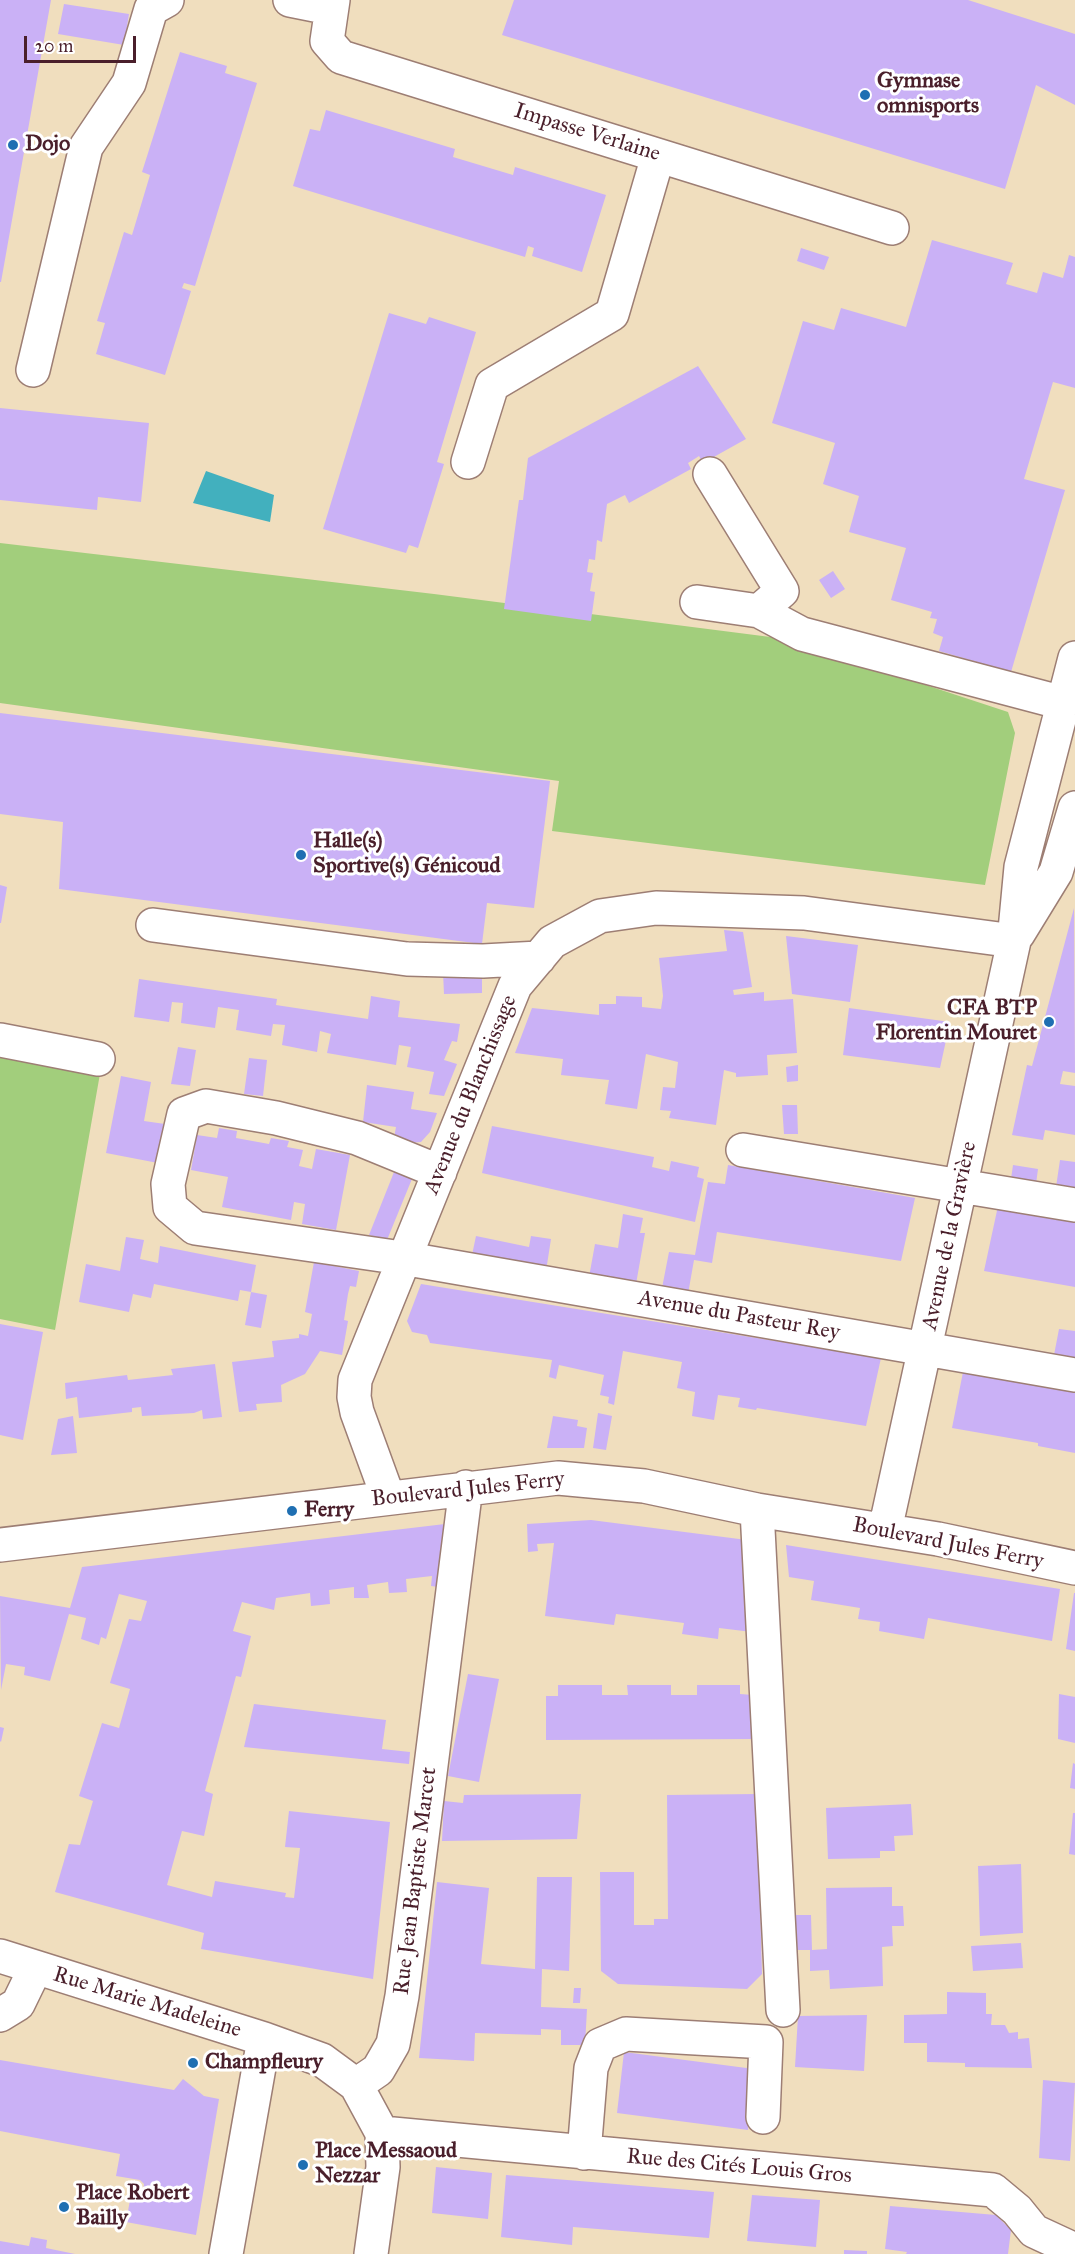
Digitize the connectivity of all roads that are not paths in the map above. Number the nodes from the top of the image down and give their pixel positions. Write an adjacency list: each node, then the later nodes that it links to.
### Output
1 (167, 0): 6 (street)
2 (290, 0): 3 (street)
3 (332, 4): 4 (street, Impasse Verlaine)
4 (658, 156): 5 (street, Impasse Verlaine); 7 (street)
5 (892, 228)
6 (33, 370)
7 (468, 462)
8 (710, 474): 10 (street)
9 (697, 602): 10 (street)
10 (759, 611): 12 (street)
11 (1075, 658): 12 (street)
12 (1063, 704): 15 (street)
13 (1075, 808): 15 (street)
14 (153, 925): 16 (street)
15 (1014, 941): 16 (street, Avenue du Blanchissage); 21 (street, Avenue de la Gravière)
16 (539, 958): 20 (street, Avenue du Blanchissage)
17 (0, 1040): 18 (street)
18 (98, 1059)
19 (743, 1150): 21 (street)
20 (440, 1172): 23 (street, Avenue du Blanchissage); 23 (street, Avenue du Pasteur Rey)
21 (960, 1186): 22 (street); 24 (street, Avenue de la Gravière)
22 (1075, 1205)
23 (402, 1258): 24 (street, Avenue du Pasteur Rey); 27 (street, Avenue du Blanchissage)
24 (925, 1349): 25 (street, Avenue du Pasteur Rey); 29 (street, Avenue de la Gravière)
25 (1075, 1375)
26 (466, 1488): 27 (street, Boulevard Jules Ferry); 28 (street, Boulevard Jules Ferry); 37 (street, Rue Jean Baptiste Marcet)
27 (388, 1497): 30 (street, Boulevard Jules Ferry)
28 (758, 1510): 29 (street, Boulevard Jules Ferry); 34 (street)
29 (885, 1530): 31 (street, Boulevard Jules Ferry)
30 (0, 1545)
31 (1075, 1568)
32 (0, 1956): 33 (street, Rue Marie Madeleine)
33 (35, 1969): 35 (street); 36 (street, Rue Marie Madeleine)
34 (783, 2010)
35 (0, 2015)
36 (264, 2039): 37 (street, Rue Marie Madeleine); 43 (street)
37 (356, 2085): 39 (street)
38 (763, 2117): 40 (street)
39 (382, 2133): 40 (street, Rue des Cités Louis Gros); 44 (street)
40 (584, 2153): 41 (street, Rue des Cités Louis Gros)
41 (1031, 2242): 42 (street, Rue des Cités Louis Gros)
42 (1075, 2250)
43 (226, 2254)
44 (371, 2254)

